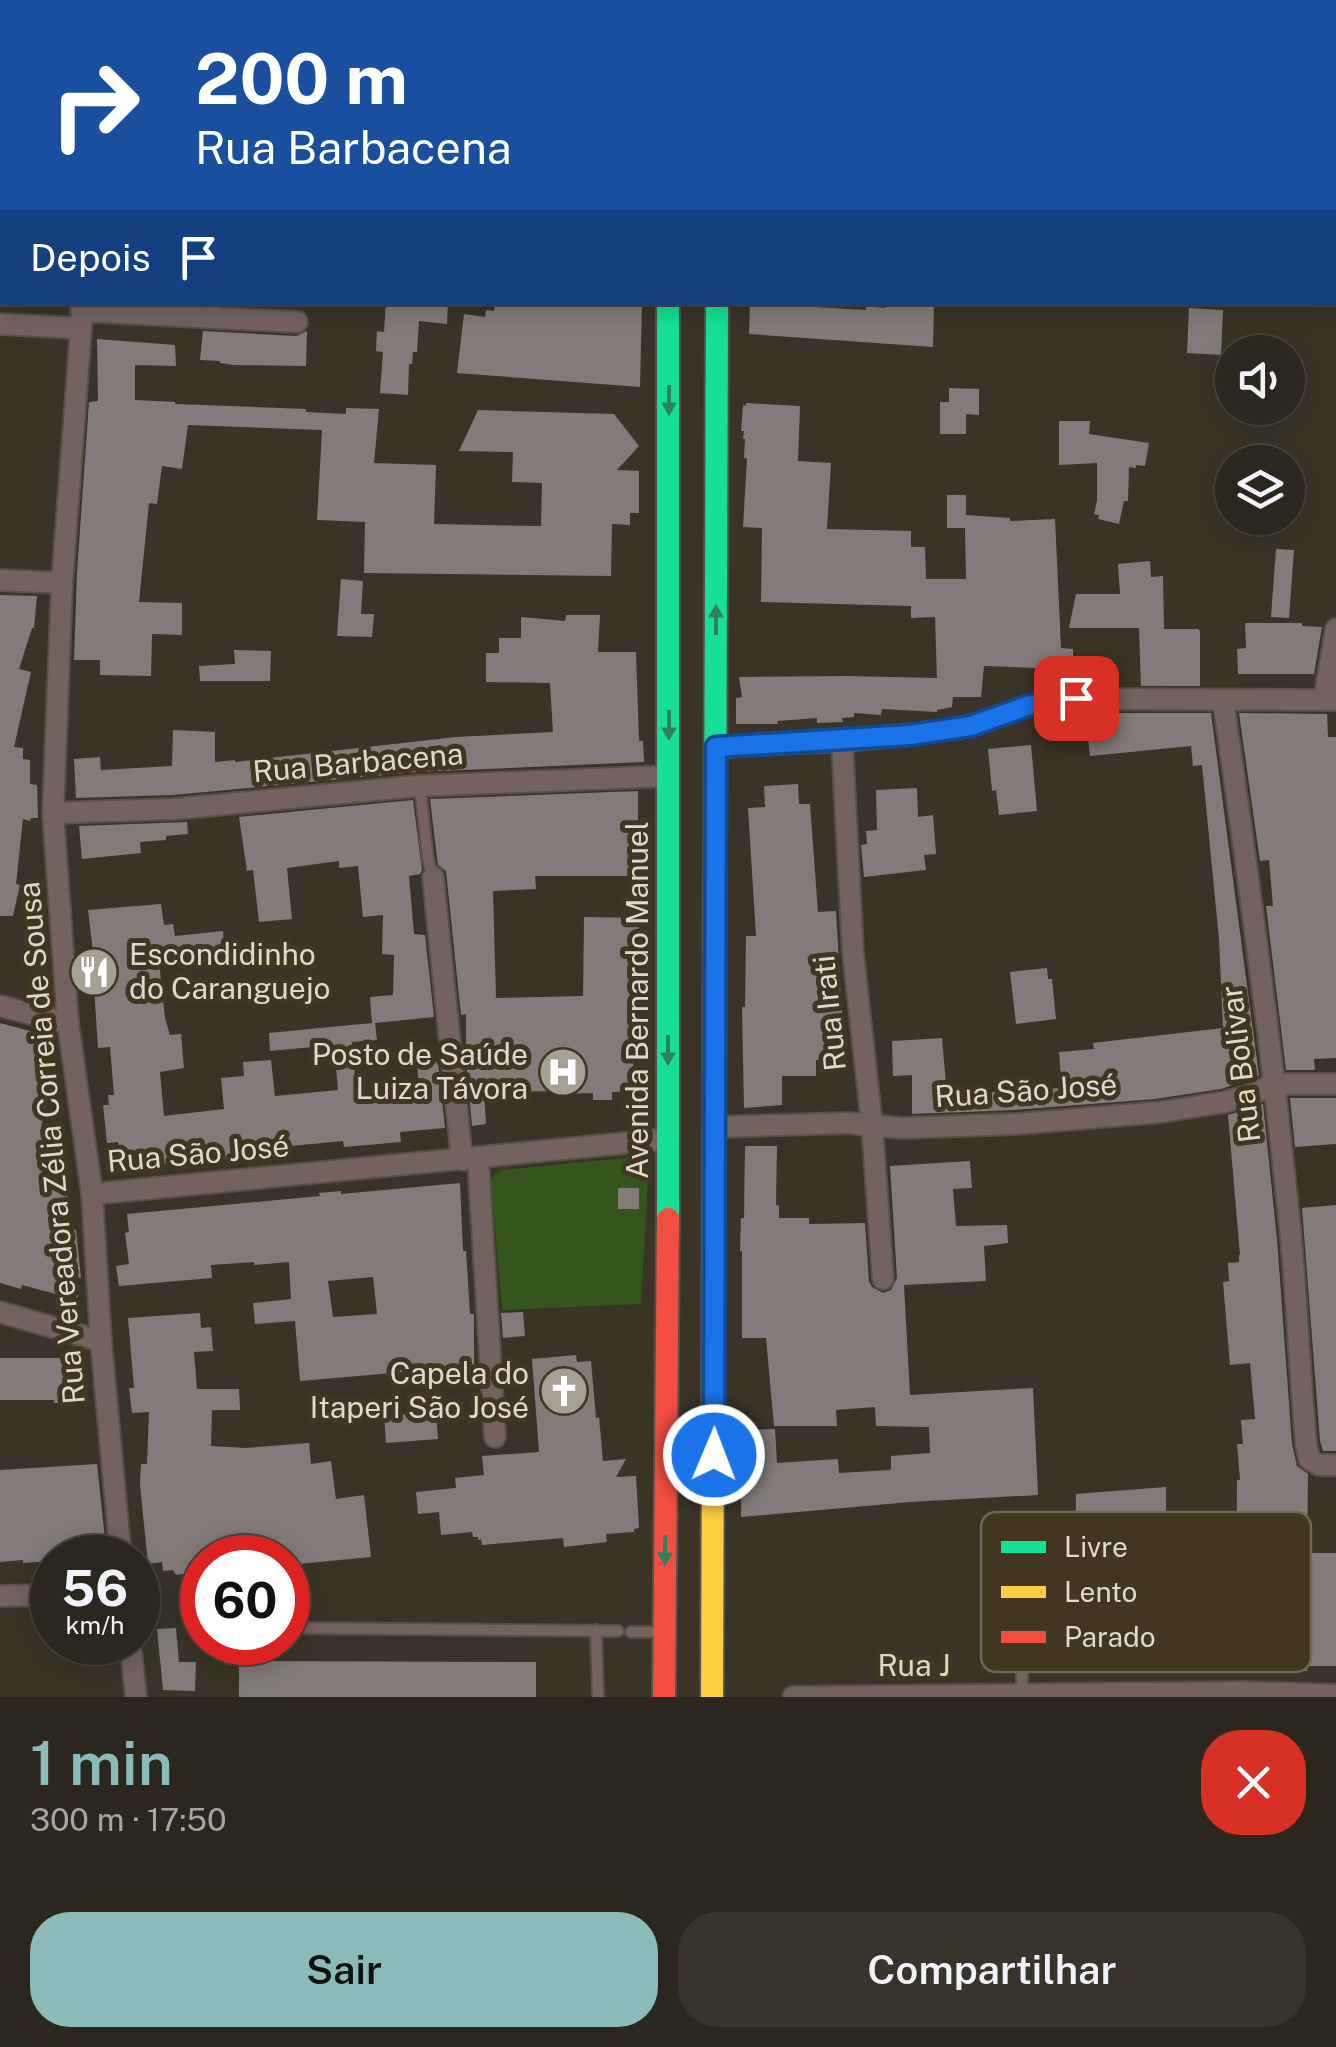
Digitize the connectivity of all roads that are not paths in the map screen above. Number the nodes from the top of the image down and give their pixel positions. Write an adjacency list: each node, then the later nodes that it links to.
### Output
1 (668, 305): 14 (main road, Avenida Bernardo Manuel, one-way to 14)
2 (717, 305): 13 (main road, one-way to 2)
3 (213, 310): 4 (street); 5 (street)
4 (81, 314): 6 (street); 8 (street, Rua Vereadora Zélia Correia de Sousa)
5 (298, 322)
6 (0, 324)
7 (0, 580): 8 (street)
8 (62, 583): 16 (street, Rua Vereadora Zélia Correia de Sousa)
9 (1336, 628): 11 (street)
10 (1223, 700): 11 (street); 12 (street); 20 (street, Rua Bolivar)
11 (1330, 700)
12 (842, 741): 13 (street); 22 (street, Rua Irati)
13 (716, 747): 23 (main road)
14 (668, 776): 15 (street, Rua Barbacena); 24 (main road, Avenida Bernardo Manuel, one-way to 24)
15 (420, 786): 16 (street, Rua Barbacena); 17 (lane)
16 (52, 813): 19 (street, Rua Vereadora Zélia Correia de Sousa)
17 (433, 878): 25 (street)
18 (0, 1006): 19 (street)
19 (68, 1024): 26 (street, Rua Vereadora Zélia Correia de Sousa)
20 (1274, 1084): 21 (street, Rua São José); 22 (street, Rua São José); 35 (street, Rua Bolivar)
21 (1336, 1084)
22 (872, 1125): 23 (street, Rua São José); 27 (street, Rua Irati)
23 (715, 1127): 31 (main road)
24 (668, 1140): 25 (street, Rua São José); 30 (main road, Avenida Bernardo Manuel)
25 (470, 1159): 26 (street, Rua São José); 34 (street)
26 (92, 1194): 29 (street, Rua Vereadora Zélia Correia de Sousa)
27 (883, 1279)
28 (0, 1312): 29 (street)
29 (102, 1341): 36 (street, Rua Vereadora Zélia Correia de Sousa)
30 (666, 1376): 31 (main road); 33 (main road, Avenida Bernardo Manuel)
31 (715, 1377): 32 (main road)
32 (714, 1423): 33 (main road); 51 (main road)
33 (667, 1426): 43 (main road, Avenida Bernardo Manuel, one-way to 43)
34 (495, 1437)
35 (1336, 1465)
36 (119, 1535)
37 (0, 1596): 38 (street)
38 (30, 1596)
39 (310, 1628): 40 (lane)
40 (596, 1630): 41 (lane); 49 (lane)
41 (618, 1631)
42 (631, 1632): 43 (lane)
43 (664, 1632): 50 (main road, Avenida Bernardo Manuel)
44 (133, 1665): 48 (street)
45 (1245, 1694): 46 (street, Rua J); 47 (street, Rua J)
46 (1336, 1694)
47 (1022, 1696): 52 (street, Rua J)
48 (136, 1697)
49 (598, 1697)
50 (664, 1697)
51 (712, 1697)
52 (793, 1697)

